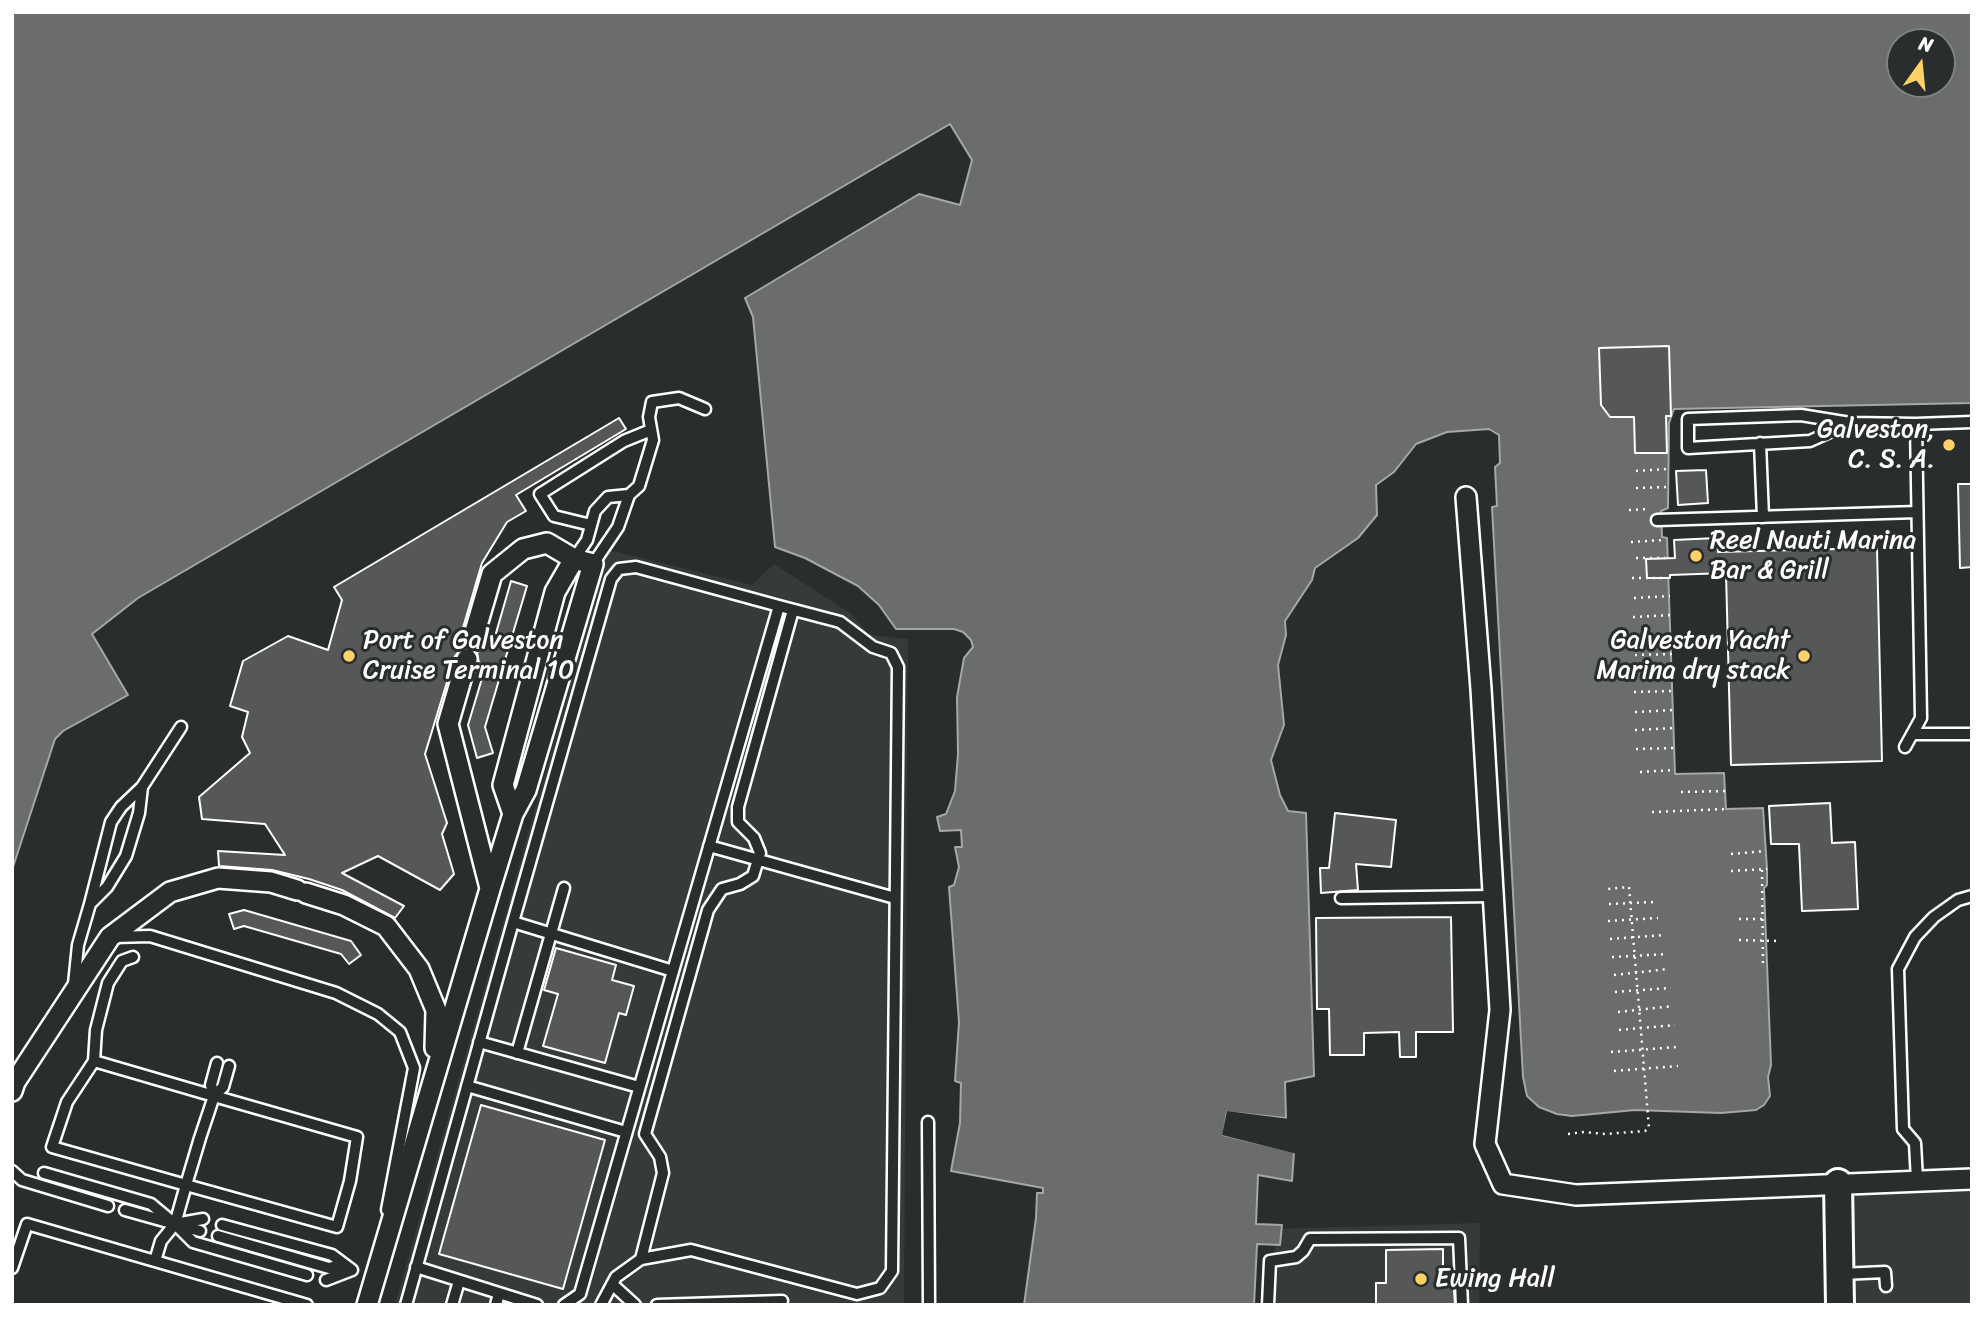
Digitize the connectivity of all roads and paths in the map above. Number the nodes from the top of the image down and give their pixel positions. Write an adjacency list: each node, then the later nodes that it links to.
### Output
1 (705, 409): 5 (lane)
2 (1972, 422): 4 (lane)
3 (1850, 423): 4 (lane); 6 (lane); 6 (lane)
4 (1916, 424): 13 (lane)
5 (651, 430): 11 (lane); 16 (lane)
6 (1760, 443): 14 (lane)
7 (1667, 469): 8 (path)
8 (1636, 471)
9 (1667, 487): 10 (path)
10 (1636, 488)
11 (629, 495): 16 (lane); 22 (lane)
12 (1465, 497): 67 (street)
13 (1917, 513): 14 (lane); 44 (lane)
14 (1763, 517): 15 (lane)
15 (1657, 520)
16 (591, 525): 21 (lane)
17 (1664, 540): 18 (path)
18 (1631, 542)
19 (1636, 558): 20 (path)
20 (1665, 558)
21 (574, 559): 22 (street); 56 (street); 65 (street)
22 (593, 564): 56 (street)
23 (1632, 578): 24 (path)
24 (1668, 578)
25 (1670, 596): 26 (path)
26 (1634, 598)
27 (779, 606): 28 (lane); 57 (lane); 80 (lane)
28 (793, 610): 60 (lane); 69 (lane)
29 (1671, 615): 30 (path)
30 (1633, 617)
31 (1671, 635): 32 (path)
32 (1634, 636)
33 (1672, 654): 34 (path)
34 (1635, 655)
35 (1634, 673): 36 (path)
36 (1672, 673)
37 (1673, 691): 38 (path)
38 (1634, 692)
39 (1673, 710): 40 (path)
40 (1635, 712)
41 (181, 727): 51 (lane)
42 (1674, 728): 43 (path)
43 (1635, 730)
44 (1912, 734): 45 (lane); 46 (lane)
45 (1972, 734)
46 (1905, 747)
47 (1674, 748): 48 (path)
48 (1636, 749)
49 (1675, 770): 50 (path)
50 (1640, 772)
51 (142, 787): 72 (lane); 72 (lane)
52 (1725, 791): 53 (path)
53 (1681, 792)
54 (1726, 809): 55 (path)
55 (1652, 812)
56 (513, 814): 65 (street)
57 (709, 846): 60 (lane); 95 (lane)
58 (1766, 851): 59 (path)
59 (1731, 854)
60 (758, 860): 69 (lane); 142 (lane)
61 (1768, 869): 62 (path)
62 (1762, 870): 63 (path); 77 (path)
63 (1731, 871)
64 (564, 888): 81 (lane)
65 (490, 889): 119 (street)
66 (1608, 889): 74 (path)
67 (1494, 895): 70 (lane); 132 (street)
68 (1972, 896): 131 (lane)
69 (895, 898): 142 (lane)
70 (1341, 898)
71 (1654, 902): 74 (path)
72 (90, 904): 101 (lane)
73 (1609, 904): 74 (path)
74 (1630, 904): 78 (path)
75 (1658, 918): 78 (path)
76 (1739, 919): 77 (path)
77 (1762, 919): 87 (path)
78 (1632, 920): 79 (path); 84 (path)
79 (1608, 921)
80 (513, 922): 81 (lane); 108 (lane)
81 (550, 934): 95 (lane); 112 (lane)
82 (1665, 935): 84 (path)
83 (110, 937): 101 (street); 119 (street); 141 (lane)
84 (1634, 937): 85 (path); 90 (path)
85 (1610, 939)
86 (1739, 940): 87 (path)
87 (1763, 941): 88 (path); 93 (path)
88 (1780, 941)
89 (1668, 954): 90 (path)
90 (1635, 956): 92 (path); 96 (path)
91 (133, 957): 113 (lane)
92 (1612, 957)
93 (1763, 968)
94 (1668, 969): 96 (path)
95 (673, 971): 121 (lane)
96 (1637, 972): 97 (path); 99 (path)
97 (1614, 975)
98 (1671, 988): 99 (path)
99 (1638, 990): 100 (path); 103 (path)
100 (1615, 992)
101 (72, 995): 122 (street)
102 (1673, 1006): 103 (path)
103 (1640, 1009): 104 (path); 106 (path)
104 (1618, 1012)
105 (1675, 1025): 106 (path)
106 (1642, 1027): 107 (path); 110 (path)
107 (1619, 1030)
108 (479, 1042): 112 (lane); 120 (lane)
109 (1677, 1047): 110 (path)
110 (1644, 1049): 111 (path); 117 (path)
111 (1611, 1052)
112 (517, 1053): 121 (lane)
113 (94, 1061): 123 (lane); 133 (lane)
114 (218, 1062): 123 (lane)
115 (229, 1066): 123 (lane)
116 (1678, 1066): 117 (path)
117 (1645, 1068): 118 (path); 126 (path)
118 (1614, 1071)
119 (434, 1076): 141 (street)
120 (467, 1086): 125 (lane); 145 (lane)
121 (639, 1087): 125 (lane)
122 (12, 1090)
123 (214, 1096): 133 (lane); 133 (lane)
124 (928, 1122): 166 (lane)
125 (626, 1132): 162 (lane)
126 (1568, 1133)
127 (26, 1168): 128 (lane)
128 (12, 1172): 134 (lane)
129 (44, 1173): 137 (lane)
130 (1972, 1179): 131 (street)
131 (1917, 1180): 132 (street)
132 (1838, 1183): 147 (street)
133 (186, 1185): 137 (lane)
134 (108, 1206)
135 (125, 1210): 137 (lane)
136 (203, 1219): 137 (lane)
137 (175, 1224): 139 (lane); 143 (lane); 148 (lane)
138 (222, 1225): 144 (lane)
139 (200, 1231)
140 (218, 1236): 144 (lane)
141 (387, 1237): 149 (street)
142 (641, 1259): 152 (lane)
143 (155, 1261): 146 (lane); 156 (lane)
144 (348, 1267): 149 (lane); 150 (lane)
145 (416, 1267): 151 (lane); 158 (lane)
146 (12, 1268)
147 (1840, 1274): 153 (lane); 169 (street)
148 (307, 1275)
149 (375, 1276): 157 (street)
150 (326, 1280)
151 (459, 1280): 154 (lane); 159 (lane)
152 (612, 1284): 163 (lane); 164 (lane)
153 (1886, 1286)
154 (499, 1293): 160 (lane); 161 (lane)
155 (782, 1301): 165 (lane)
156 (307, 1305)
157 (367, 1305)
158 (406, 1305)
159 (452, 1305)
160 (496, 1305)
161 (537, 1305)
162 (564, 1305)
163 (601, 1305)
164 (635, 1305)
165 (657, 1305)
166 (929, 1305)
167 (1268, 1305): 168 (lane)
168 (1462, 1305)
169 (1840, 1305)

